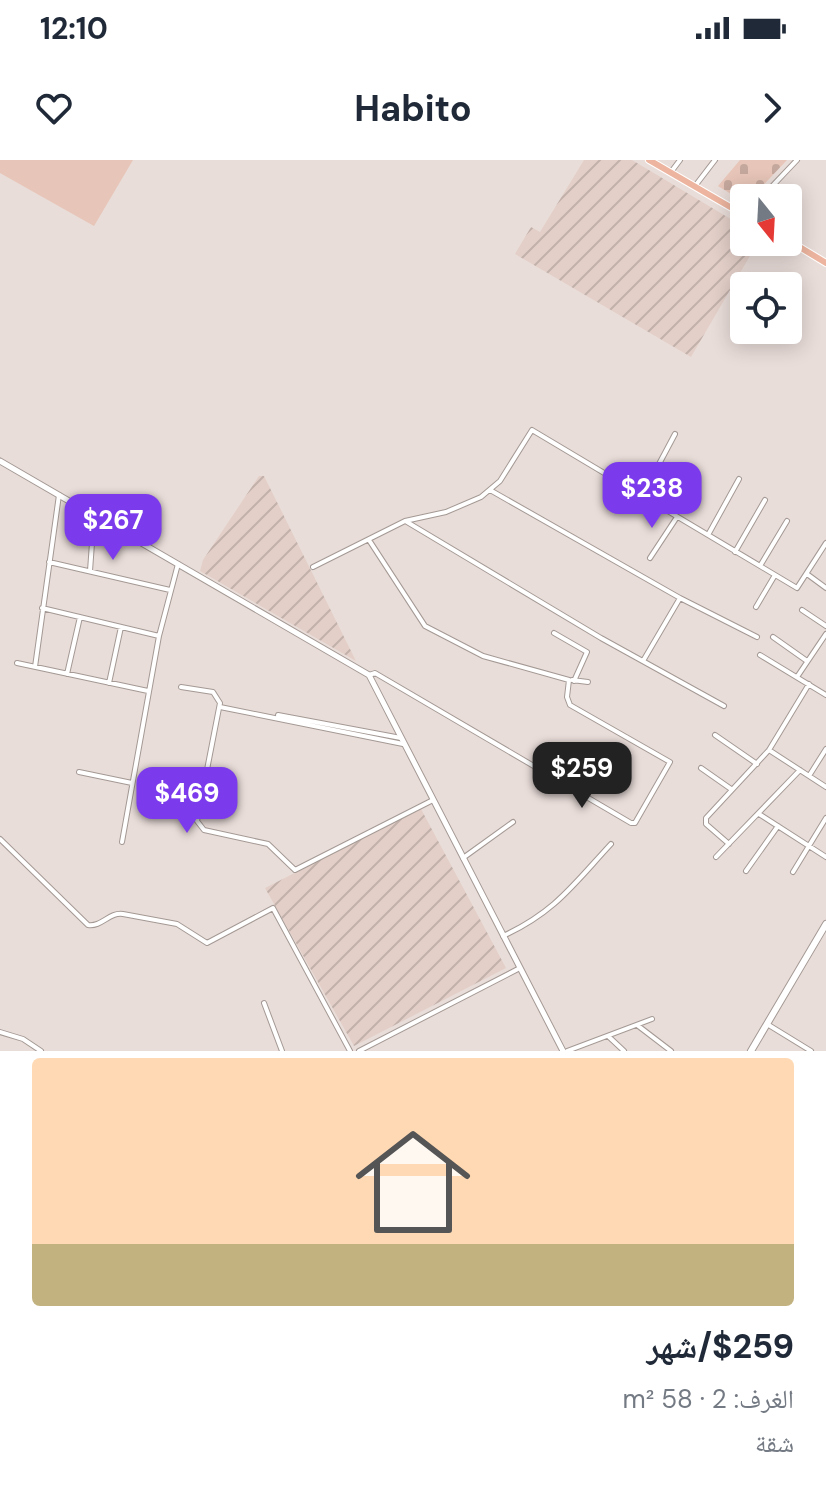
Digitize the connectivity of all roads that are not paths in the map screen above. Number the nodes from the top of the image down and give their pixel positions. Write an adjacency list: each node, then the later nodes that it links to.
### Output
1 (649, 160): 5 (main road)
2 (680, 160): 5 (street)
3 (715, 160): 7 (street)
4 (797, 160): 6 (street)
5 (671, 172): 7 (main road)
6 (774, 184)
7 (695, 186): 8 (main road)
8 (730, 207)
9 (802, 248): 10 (main road)
10 (826, 263)
11 (675, 434): 16 (street)
12 (0, 461): 15 (street)
13 (739, 479): 22 (street)
14 (490, 490): 16 (street); 20 (street); 36 (street)
15 (59, 495): 18 (street); 27 (street)
16 (642, 496): 19 (street)
17 (765, 500): 25 (street)
18 (94, 515): 28 (street); 31 (street)
19 (677, 517): 22 (street); 26 (street)
20 (405, 521): 23 (street); 49 (street)
21 (787, 521): 29 (street)
22 (708, 535): 25 (street)
23 (369, 540): 30 (street); 56 (street)
24 (826, 543): 32 (street)
25 (735, 552): 29 (street)
26 (650, 558)
27 (49, 562): 31 (street); 38 (street)
28 (178, 564): 35 (street); 54 (street)
29 (760, 566): 33 (street)
30 (313, 567)
31 (90, 571): 35 (street)
32 (807, 574): 33 (street); 34 (street)
33 (775, 575): 37 (street)
34 (826, 588)
35 (170, 590): 45 (street)
36 (680, 598): 46 (street); 49 (street)
37 (756, 607)
38 (42, 608): 40 (street); 52 (street)
39 (802, 610): 41 (street)
40 (80, 617): 42 (street); 53 (street)
41 (826, 626)
42 (121, 627): 45 (street); 58 (street)
43 (554, 633): 56 (street)
44 (826, 634): 50 (street)
45 (159, 636): 61 (street)
46 (757, 637)
47 (773, 637): 50 (street)
48 (760, 655): 55 (street)
49 (643, 661): 63 (street)
50 (807, 661): 55 (street)
51 (17, 663): 52 (street)
52 (35, 667): 53 (street)
53 (67, 674): 58 (street)
54 (369, 675): 56 (street); 67 (street)
55 (797, 677): 59 (street)
56 (572, 680): 57 (street)
57 (588, 682)
58 (109, 683): 61 (street)
59 (809, 684): 62 (street); 69 (street)
60 (181, 687): 64 (street)
61 (148, 691): 75 (street)
62 (826, 695)
63 (724, 706)
64 (220, 707): 67 (street); 78 (street)
65 (278, 715): 67 (street)
66 (715, 735): 70 (street)
67 (405, 741): 78 (street)
68 (826, 749): 74 (street)
69 (769, 750): 70 (street); 72 (street)
70 (757, 764): 77 (street)
71 (701, 768): 77 (street)
72 (800, 770): 74 (street); 79 (street)
73 (79, 772): 75 (street)
74 (809, 776): 76 (street)
75 (132, 783): 84 (street)
76 (826, 787)
77 (731, 789): 86 (street)
78 (433, 800): 90 (street)
79 (759, 814): 82 (street); 86 (street)
80 (826, 818): 87 (street)
81 (513, 822): 90 (street)
82 (778, 826): 87 (street); 91 (street)
83 (0, 839): 105 (street)
84 (122, 842)
85 (611, 844): 94 (street)
86 (729, 844): 88 (street)
87 (809, 846): 89 (street); 92 (street)
88 (716, 857)
89 (826, 857)
90 (463, 858): 94 (street)
91 (746, 871)
92 (793, 872)
93 (826, 924): 98 (main road)
94 (503, 936): 95 (street)
95 (518, 969): 102 (street); 106 (street)
96 (264, 1003): 104 (street)
97 (652, 1019): 99 (street)
98 (767, 1024): 109 (main road); 110 (street)
99 (637, 1025): 101 (street); 108 (street)
100 (0, 1032): 103 (street)
101 (608, 1036): 106 (street); 107 (street)
102 (362, 1050)
103 (41, 1051)
104 (282, 1051)
105 (350, 1051)
106 (565, 1051)
107 (624, 1051)
108 (671, 1051)
109 (751, 1051)
110 (811, 1051)

